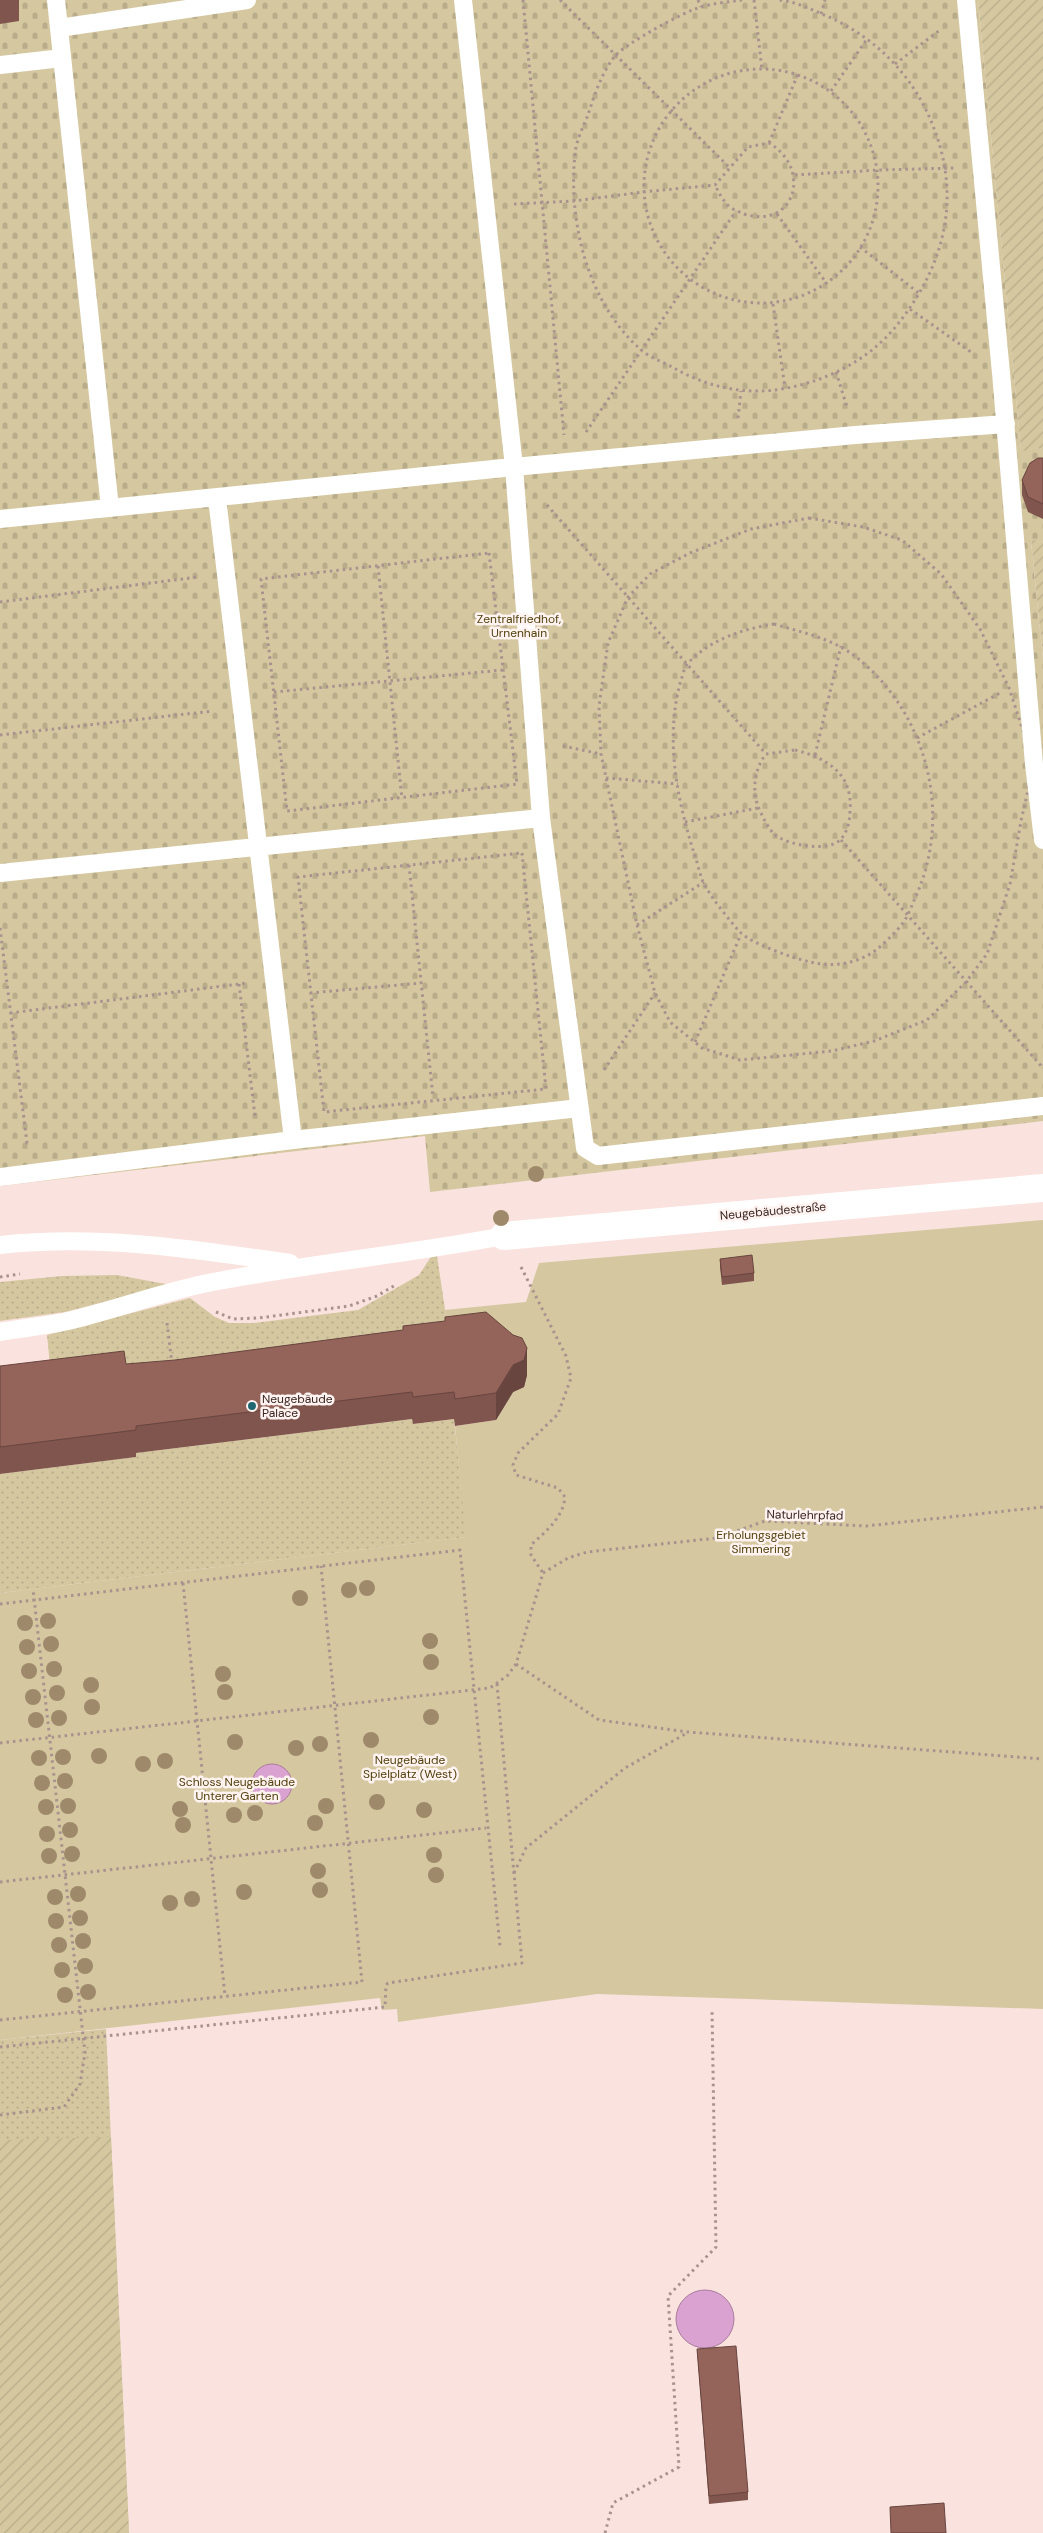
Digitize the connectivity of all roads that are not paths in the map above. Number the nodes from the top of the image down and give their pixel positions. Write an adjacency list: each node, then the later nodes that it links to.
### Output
1 (56, 0): 5 (lane)
2 (247, 0): 5 (lane)
3 (463, 0): 9 (lane)
4 (966, 5): 8 (lane)
5 (58, 28): 6 (lane)
6 (62, 58): 7 (lane); 11 (lane)
7 (0, 65)
8 (1006, 424): 9 (lane); 14 (lane)
9 (514, 467): 10 (lane); 13 (lane)
10 (217, 498): 11 (lane); 15 (lane)
11 (110, 508): 12 (lane)
12 (0, 519)
13 (541, 818): 15 (lane); 18 (lane)
14 (1043, 840)
15 (260, 847): 16 (lane); 19 (lane)
16 (0, 873)
17 (1043, 1106): 18 (lane)
18 (579, 1108): 19 (lane)
19 (293, 1140): 20 (lane)
20 (0, 1177)
21 (1043, 1188): 22 (street, Neugebäudestraße)
22 (504, 1236): 24 (lane)
23 (0, 1245): 24 (lane)
24 (305, 1266): 25 (lane)
25 (0, 1332)

